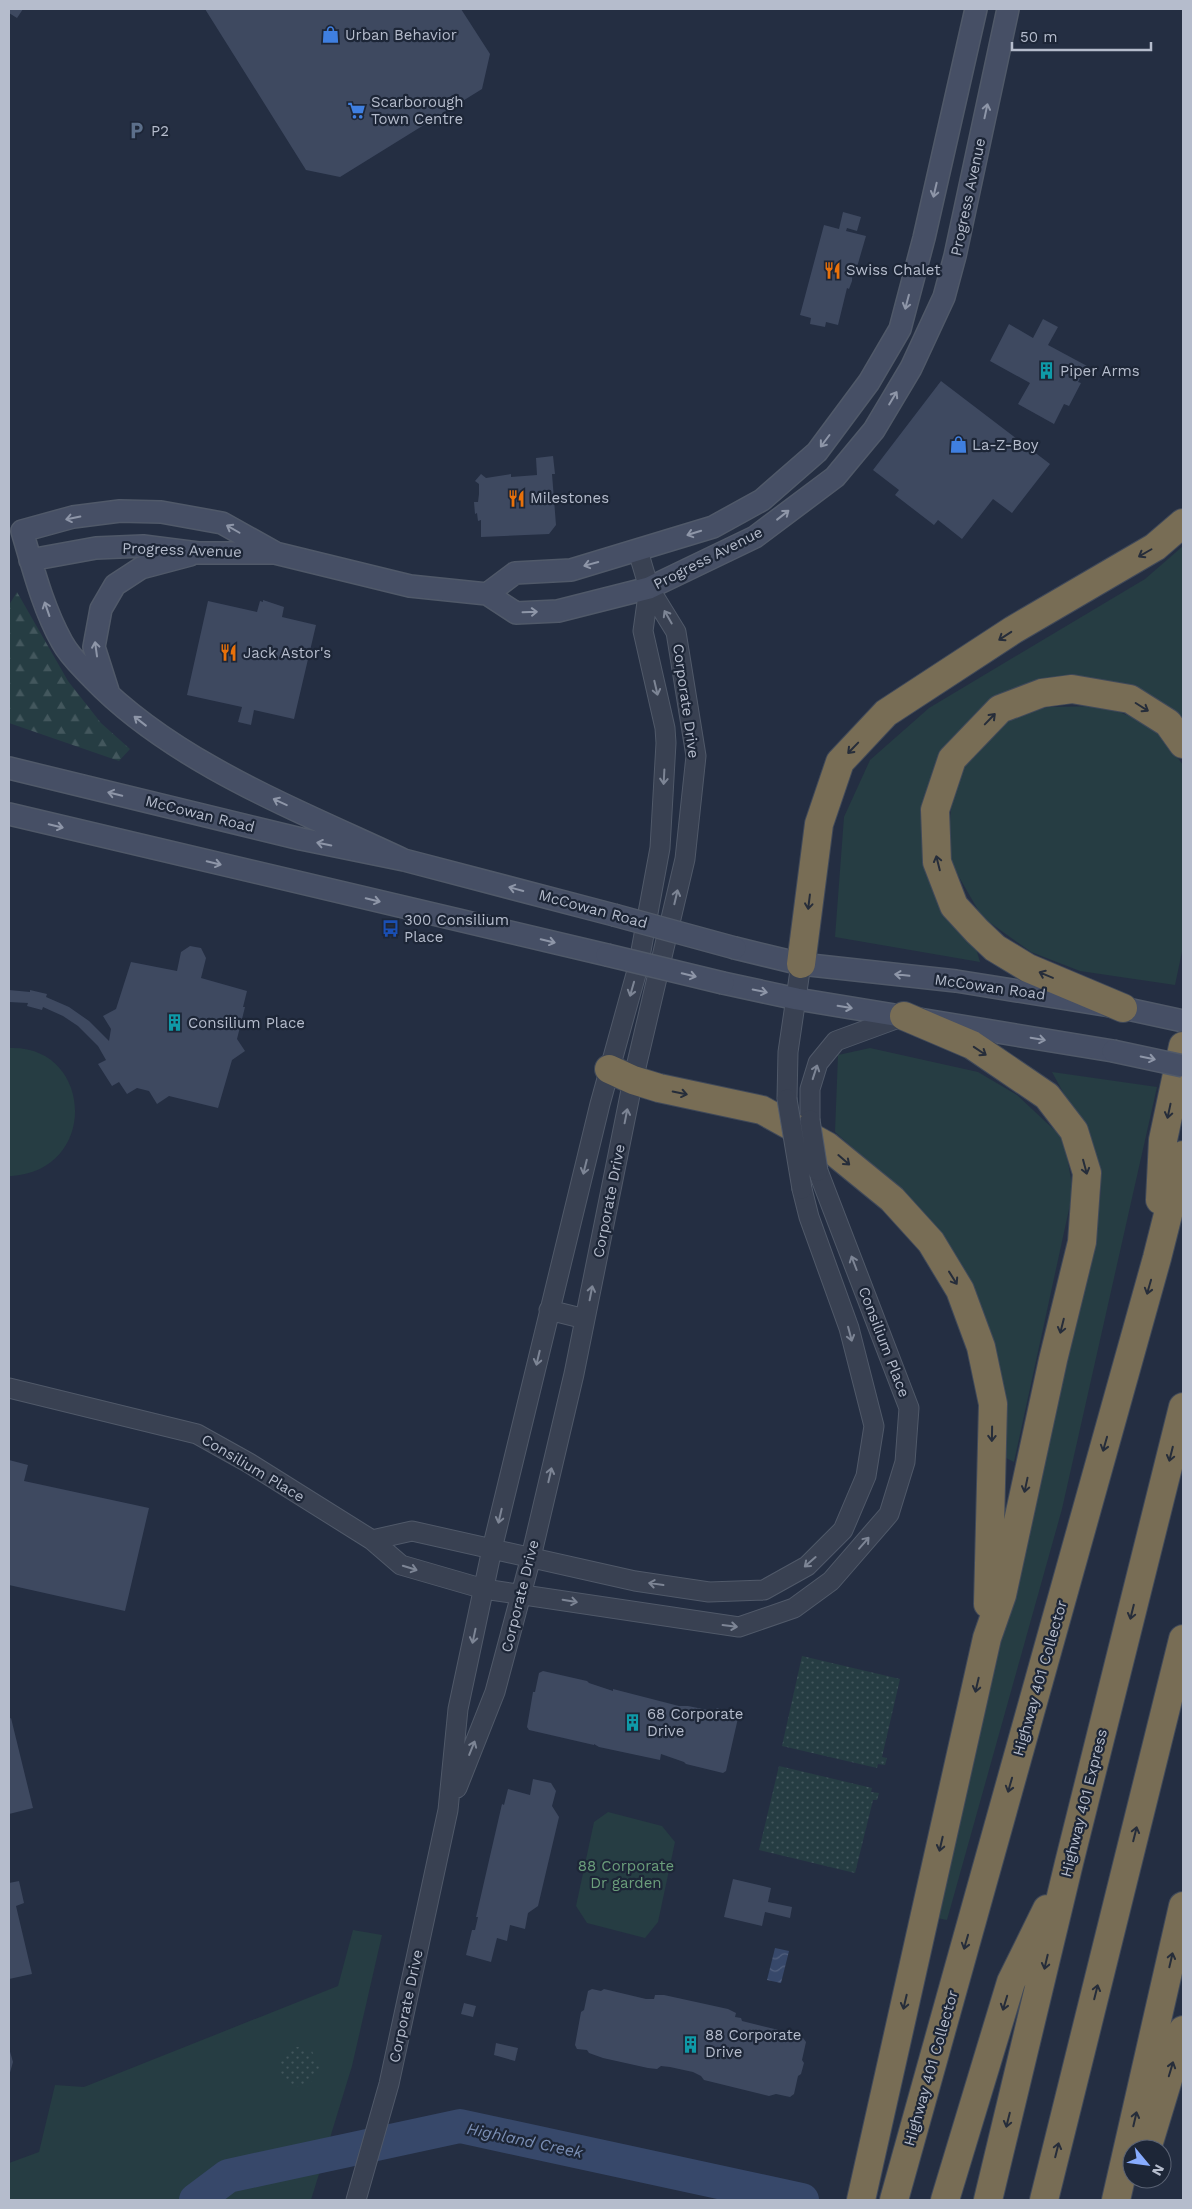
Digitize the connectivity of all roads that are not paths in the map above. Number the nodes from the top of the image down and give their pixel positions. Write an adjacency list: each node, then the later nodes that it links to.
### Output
1 (976, 9): 3 (main road, Progress Avenue)
2 (1008, 9): 4 (main road, Progress Avenue)
3 (972, 31): 4 (main road); 5 (main road, Progress Avenue, one-way to 5)
4 (1002, 38): 6 (main road, Progress Avenue, one-way to 4)
5 (924, 238): 6 (main road); 8 (main road, Progress Avenue, one-way to 8)
6 (955, 256): 12 (main road, Progress Avenue, one-way to 6)
7 (1183, 524): 19 (highway, one-way to 19)
8 (638, 551): 12 (street, Corporate Drive); 13 (main road, Progress Avenue, one-way to 13)
9 (198, 552): 10 (main road, Progress Avenue); 11 (main road, Progress Avenue); 14 (main road, one-way to 9)
10 (275, 553): 11 (main road, Progress Avenue, one-way to 11); 13 (main road, Progress Avenue)
11 (30, 560): 14 (main road, one-way to 11)
12 (649, 588): 13 (main road, Progress Avenue, one-way to 12); 26 (street, Corporate Drive, one-way to 26); 26 (street, Corporate Drive, one-way to 12)
13 (487, 594)
14 (109, 696): 18 (main road, one-way to 14)
15 (1183, 744): 21 (highway, one-way to 15)
16 (9, 768): 18 (main road, McCowan Road, one-way to 16)
17 (9, 814): 20 (main road, one-way to 20, bridge)
18 (404, 860): 19 (main road, McCowan Road, one-way to 18, bridge)
19 (801, 964): 20 (street, Consilium Place); 21 (main road, McCowan Road, one-way to 19)
20 (797, 999): 22 (main road, one-way to 22); 35 (street, Consilium Place, one-way to 35, bridge)
21 (1124, 1008): 23 (main road, McCowan Road)
22 (904, 1016): 25 (main road, one-way to 25, bridge); 37 (street, Consilium Place, one-way to 22, bridge); 38 (highway, one-way to 38)
23 (1183, 1020)
24 (1183, 1046): 28 (highway, one-way to 28)
25 (1183, 1066)
26 (621, 1075): 29 (street, Corporate Drive, one-way to 29); 30 (street, Corporate Drive, one-way to 26); 38 (highway, one-way to 38)
27 (1183, 1155): 28 (highway, Highway 401 Collector)
28 (1157, 1258): 47 (highway, Highway 401 Collector, one-way to 47)
29 (549, 1310): 30 (street); 34 (street, Corporate Drive, one-way to 34)
30 (586, 1319): 35 (street, Corporate Drive, one-way to 30)
31 (9, 1388): 33 (street, Consilium Place)
32 (1183, 1407): 41 (highway, Highway 401 Express, one-way to 41)
33 (372, 1540): 34 (street, Consilium Place); 36 (street, Consilium Place, one-way to 36)
34 (492, 1550): 35 (street, Consilium Place); 36 (street, Corporate Drive)
35 (531, 1557): 37 (street, Corporate Drive)
36 (484, 1588): 37 (street, Consilium Place); 40 (street, Corporate Drive, one-way to 40)
37 (522, 1593): 40 (street, Corporate Drive, one-way to 37)
38 (987, 1638): 46 (highway, one-way to 46)
39 (1183, 1638): 50 (highway, one-way to 39)
40 (448, 1810): 45 (street, Corporate Drive)
41 (1069, 1863): 48 (highway, one-way to 48); 49 (highway, Highway 401 Express, one-way to 49)
42 (1183, 1906): 51 (highway, one-way to 42)
43 (1183, 2030): 44 (highway, one-way to 43)
44 (1150, 2139)
45 (357, 2195)
46 (861, 2200)
47 (894, 2200)
48 (945, 2200)
49 (988, 2200)
50 (1044, 2200)
51 (1116, 2200)

